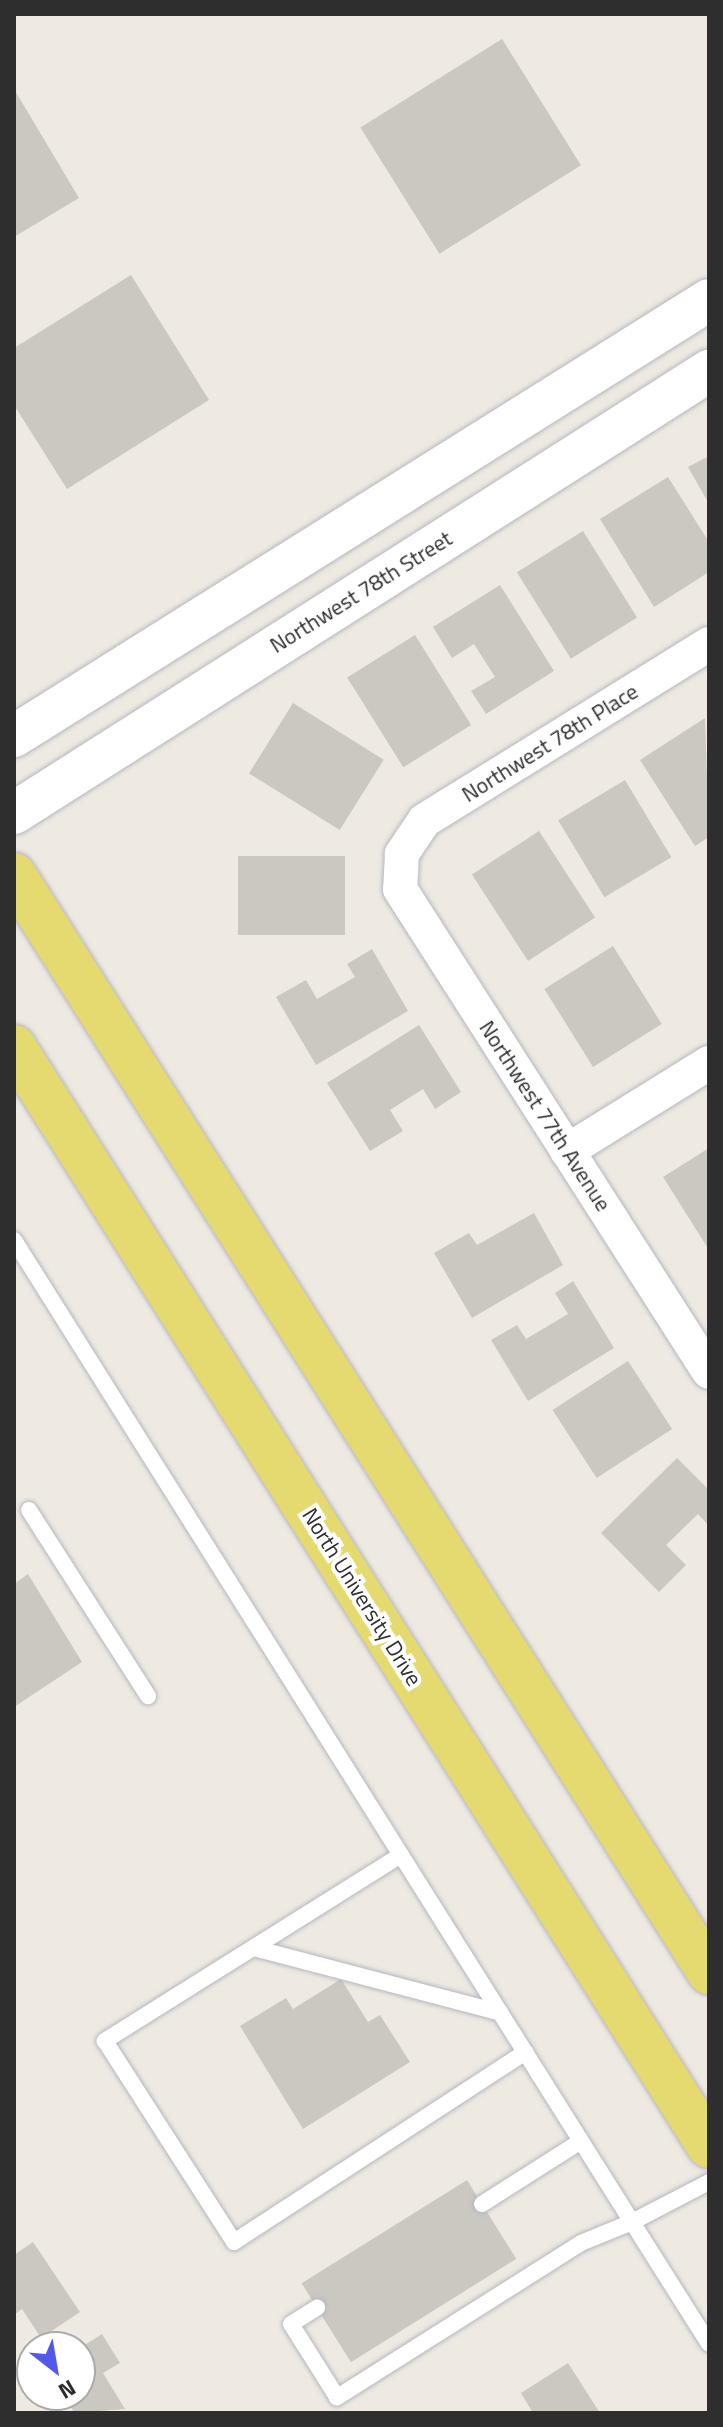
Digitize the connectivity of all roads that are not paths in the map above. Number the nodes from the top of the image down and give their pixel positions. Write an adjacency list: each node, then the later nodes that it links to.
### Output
1 (709, 300): 4 (street)
2 (709, 371): 5 (street, Northwest 78th Street)
3 (709, 644): 6 (street, Northwest 78th Place)
4 (14, 736)
5 (14, 813)
6 (402, 854): 10 (street, Northwest 77th Avenue)
7 (14, 875): 17 (main road)
8 (14, 1047): 21 (main road, North University Drive)
9 (709, 1063): 10 (street)
10 (567, 1151): 12 (street, Northwest 77th Avenue)
11 (14, 1240): 15 (lane)
12 (709, 1372)
13 (29, 1510): 14 (lane)
14 (148, 1696)
15 (401, 1855): 16 (lane); 18 (lane)
16 (254, 1948): 18 (lane); 19 (lane)
17 (709, 1972)
18 (501, 2013): 19 (lane)
19 (526, 2052): 20 (lane)
20 (581, 2141): 23 (lane); 24 (lane)
21 (709, 2146)
22 (709, 2182): 24 (lane)
23 (482, 2204)
24 (632, 2222): 25 (lane); 26 (lane)
25 (317, 2308)
26 (709, 2344)

